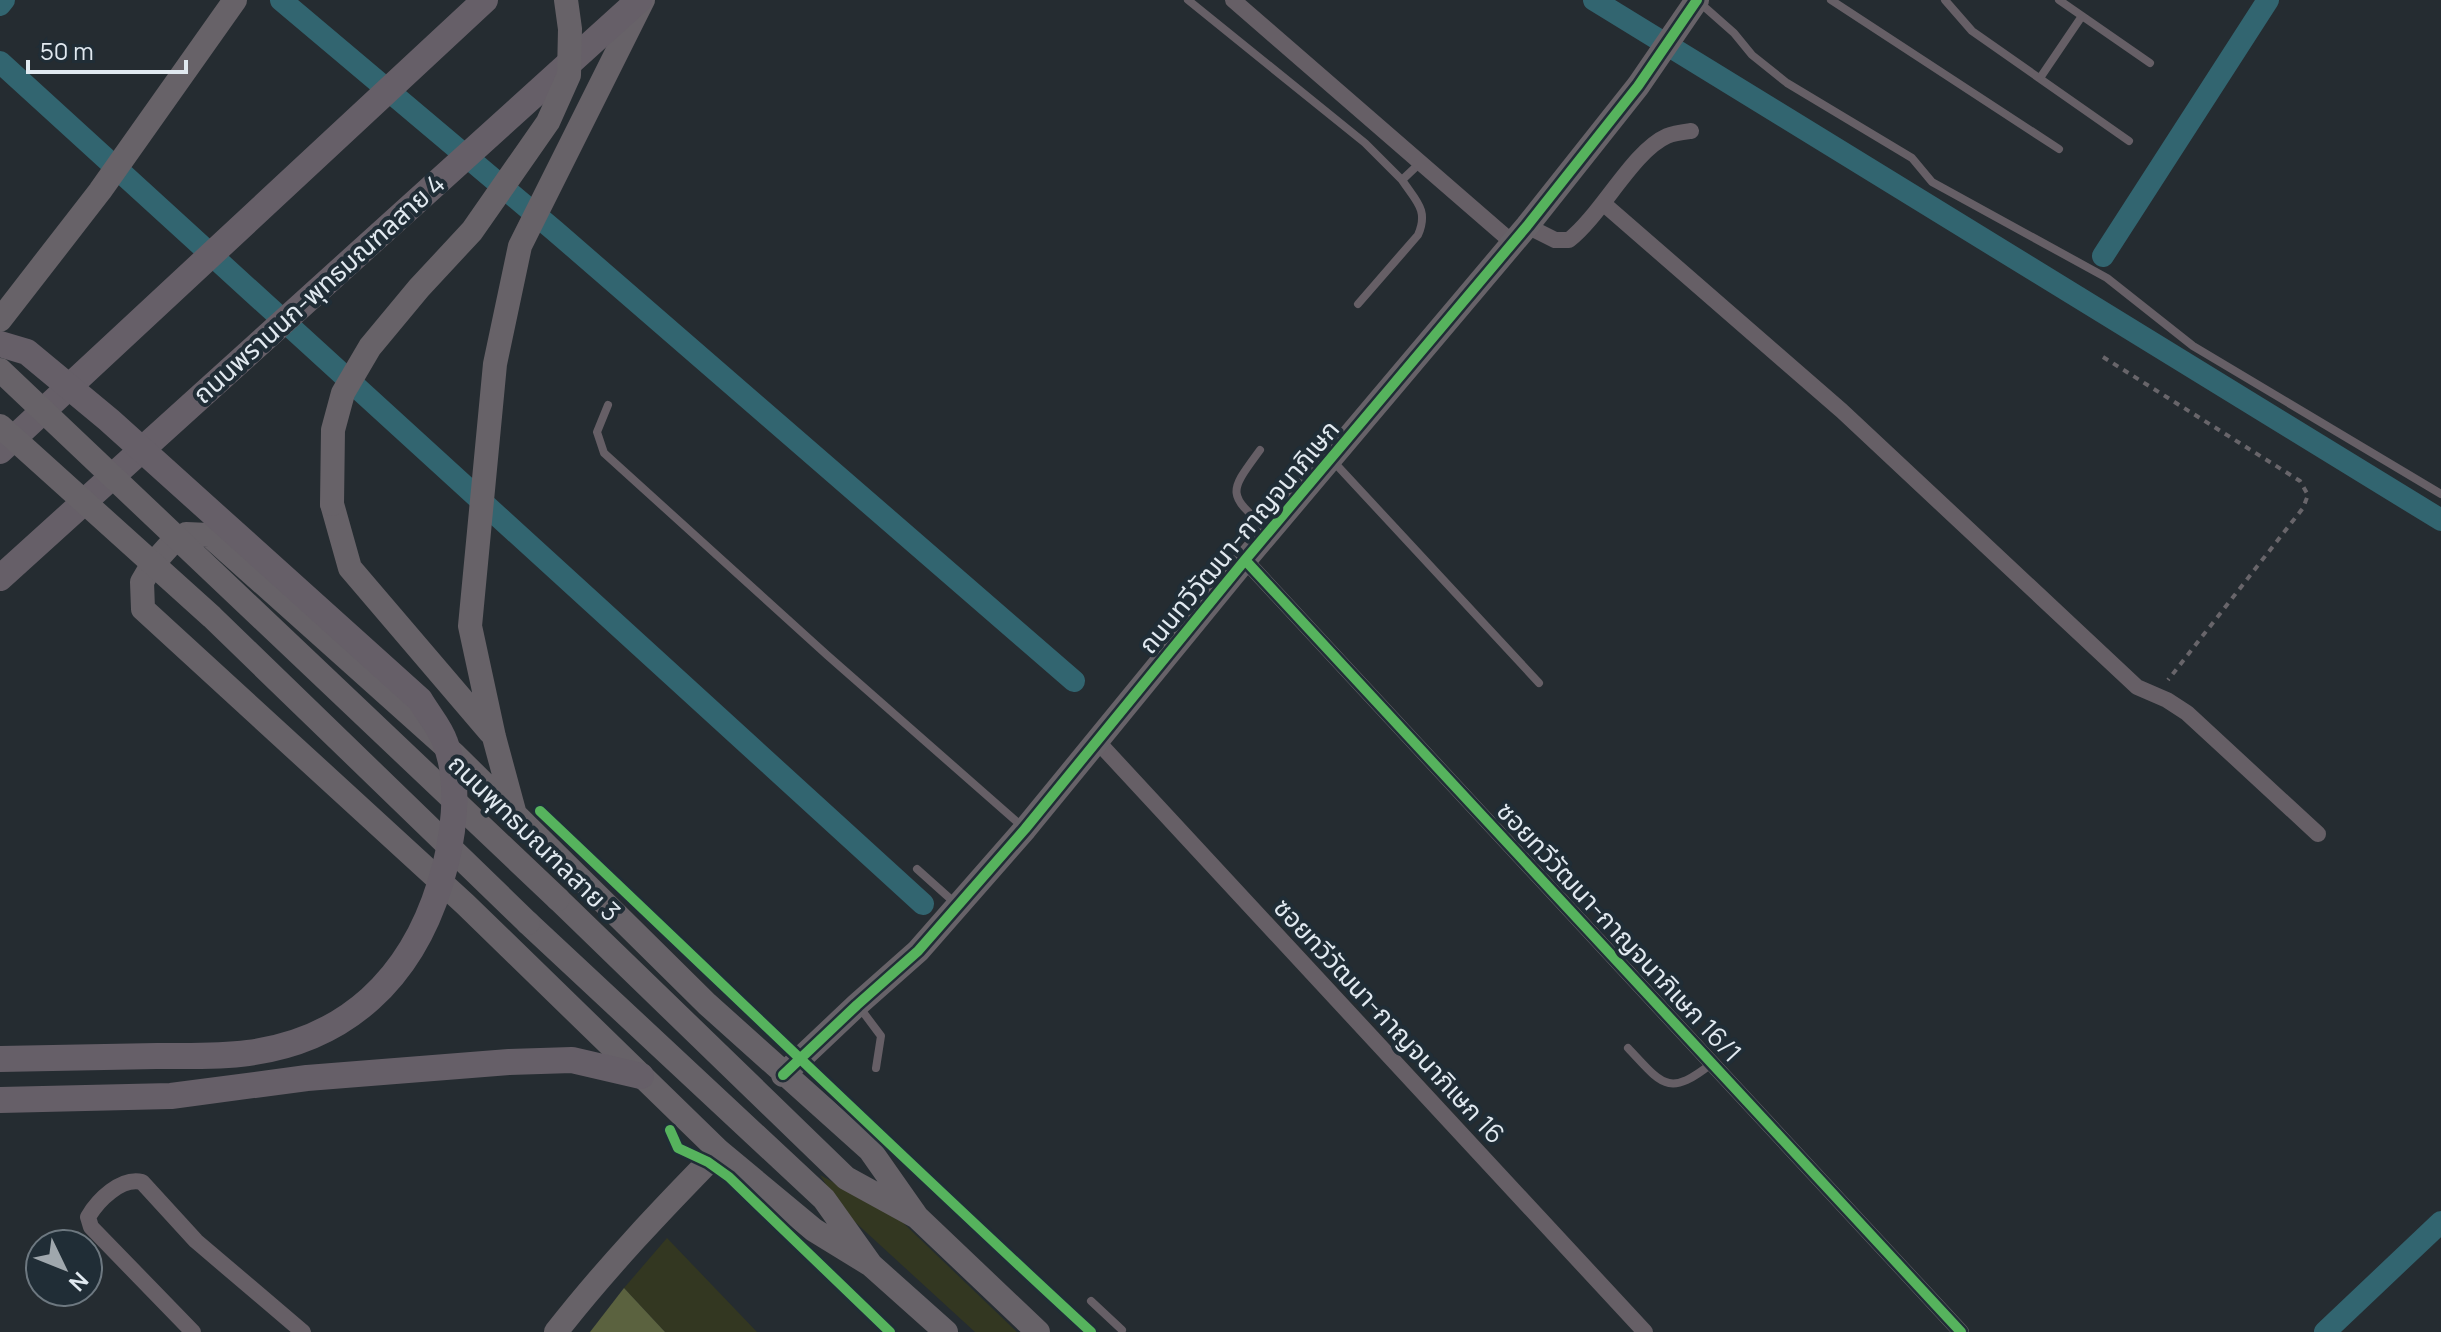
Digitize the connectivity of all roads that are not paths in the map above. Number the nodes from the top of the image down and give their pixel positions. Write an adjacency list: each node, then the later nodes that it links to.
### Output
1 (235, 0): 22 (main road)
2 (485, 0): 28 (main road)
3 (566, 0): 35 (main road, bridge)
4 (641, 0): 33 (main road, ถนนพรานนก-พุทธมณฑลสาย 4); 35 (main road)
5 (1188, 0): 18 (lane)
6 (1233, 0): 17 (street)
7 (1697, 0): 20 (main road, ถนนทวีวัฒนา-กาญจนาภิเษก); 30 (lane)
8 (1831, 0): 16 (lane)
9 (1945, 0): 13 (lane)
10 (2059, 0): 11 (lane)
11 (2082, 16): 12 (lane); 13 (lane)
12 (2150, 63)
13 (2040, 78): 15 (lane)
14 (1691, 131): 19 (street)
15 (2129, 141)
16 (2059, 149)
17 (1420, 162): 18 (lane); 20 (street)
18 (1402, 180): 21 (lane)
19 (1604, 204): 20 (street); 39 (street)
20 (1520, 234): 29 (main road, ถนนทวีวัฒนา-กาญจนาภิเษก)
21 (1358, 304)
22 (0, 320)
23 (0, 344): 44 (main road, bridge)
24 (0, 370): 51 (main road, ถนนพุทธมณฑลสาย 3, bridge)
25 (608, 405): 38 (lane)
26 (0, 426): 52 (main road, bridge)
27 (1260, 450): 31 (lane)
28 (0, 451)
29 (1331, 460): 31 (main road, ถนนทวีวัฒนา-กาญจนาภิเษก); 34 (lane)
30 (2441, 494)
31 (1270, 531): 32 (main road, ถนนทวีวัฒนา-กาญจนาภิเษก)
32 (1245, 560): 36 (main road, ถนนทวีวัฒนา-กาญจนาภิเษก); 45 (street, ซอยทวีวัฒนา-กาญจนาภิเษก 16/1)
33 (0, 578)
34 (1539, 683)
35 (494, 737): 37 (main road)
36 (1098, 742): 38 (main road, ถนนทวีวัฒนา-กาญจนาภิเษก); 54 (street, ซอยทวีวัฒนา-กาญจนาภิเษก 16)
37 (515, 814): 47 (main road); 48 (main road)
38 (1025, 829): 41 (main road, ถนนทวีวัฒนา-กาญจนาภิเษก)
39 (2318, 834)
40 (917, 869): 41 (lane)
41 (959, 906): 42 (main road, ถนนทวีวัฒนา-กาญจนาภิเษก)
42 (857, 1005): 46 (lane); 47 (main road, ถนนทวีวัฒนา-กาญจนาภิเษก)
43 (1628, 1048): 45 (lane)
44 (0, 1059)
45 (1711, 1064): 61 (street, ซอยทวีวัฒนา-กาญจนาภิเษก 16/1)
46 (876, 1068)
47 (783, 1075): 51 (main road)
48 (641, 1076): 49 (main road); 50 (main road)
49 (0, 1100)
50 (719, 1151): 52 (main road); 58 (main road)
51 (917, 1217): 60 (main road, ถนนพุทธมณฑลสาย 3)
52 (871, 1265): 59 (main road)
53 (1091, 1301): 55 (lane)
54 (1641, 1330)
55 (1122, 1331)
56 (193, 1332): 57 (street)
57 (303, 1332)
58 (556, 1332)
59 (946, 1332)
60 (1038, 1332)
61 (1961, 1332)

